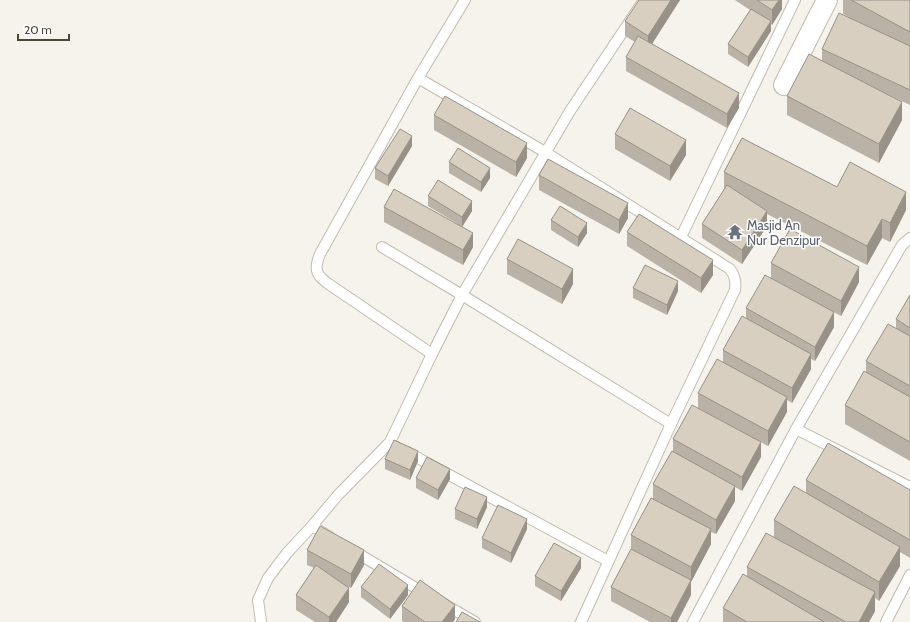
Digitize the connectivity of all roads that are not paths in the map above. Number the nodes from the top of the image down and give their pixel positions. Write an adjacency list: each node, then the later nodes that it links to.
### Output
1 (465, 0): 5 (lane)
2 (644, 0): 7 (lane)
3 (795, 0): 8 (lane)
4 (827, 0): 6 (street)
5 (418, 78): 7 (lane); 12 (lane)
6 (784, 85)
7 (545, 152): 8 (lane); 11 (lane)
8 (681, 237): 13 (lane)
9 (910, 238): 14 (lane)
10 (382, 247): 11 (lane)
11 (462, 295): 12 (lane); 13 (lane)
12 (432, 354): 15 (lane)
13 (671, 424): 18 (lane)
14 (796, 429): 16 (lane); 23 (lane)
15 (390, 442): 17 (lane); 18 (lane)
16 (910, 487)
17 (312, 526): 20 (lane); 21 (lane)
18 (608, 561): 22 (lane)
19 (910, 575): 24 (lane)
20 (261, 622)
21 (474, 622)
22 (581, 622)
23 (693, 622)
24 (886, 622)

